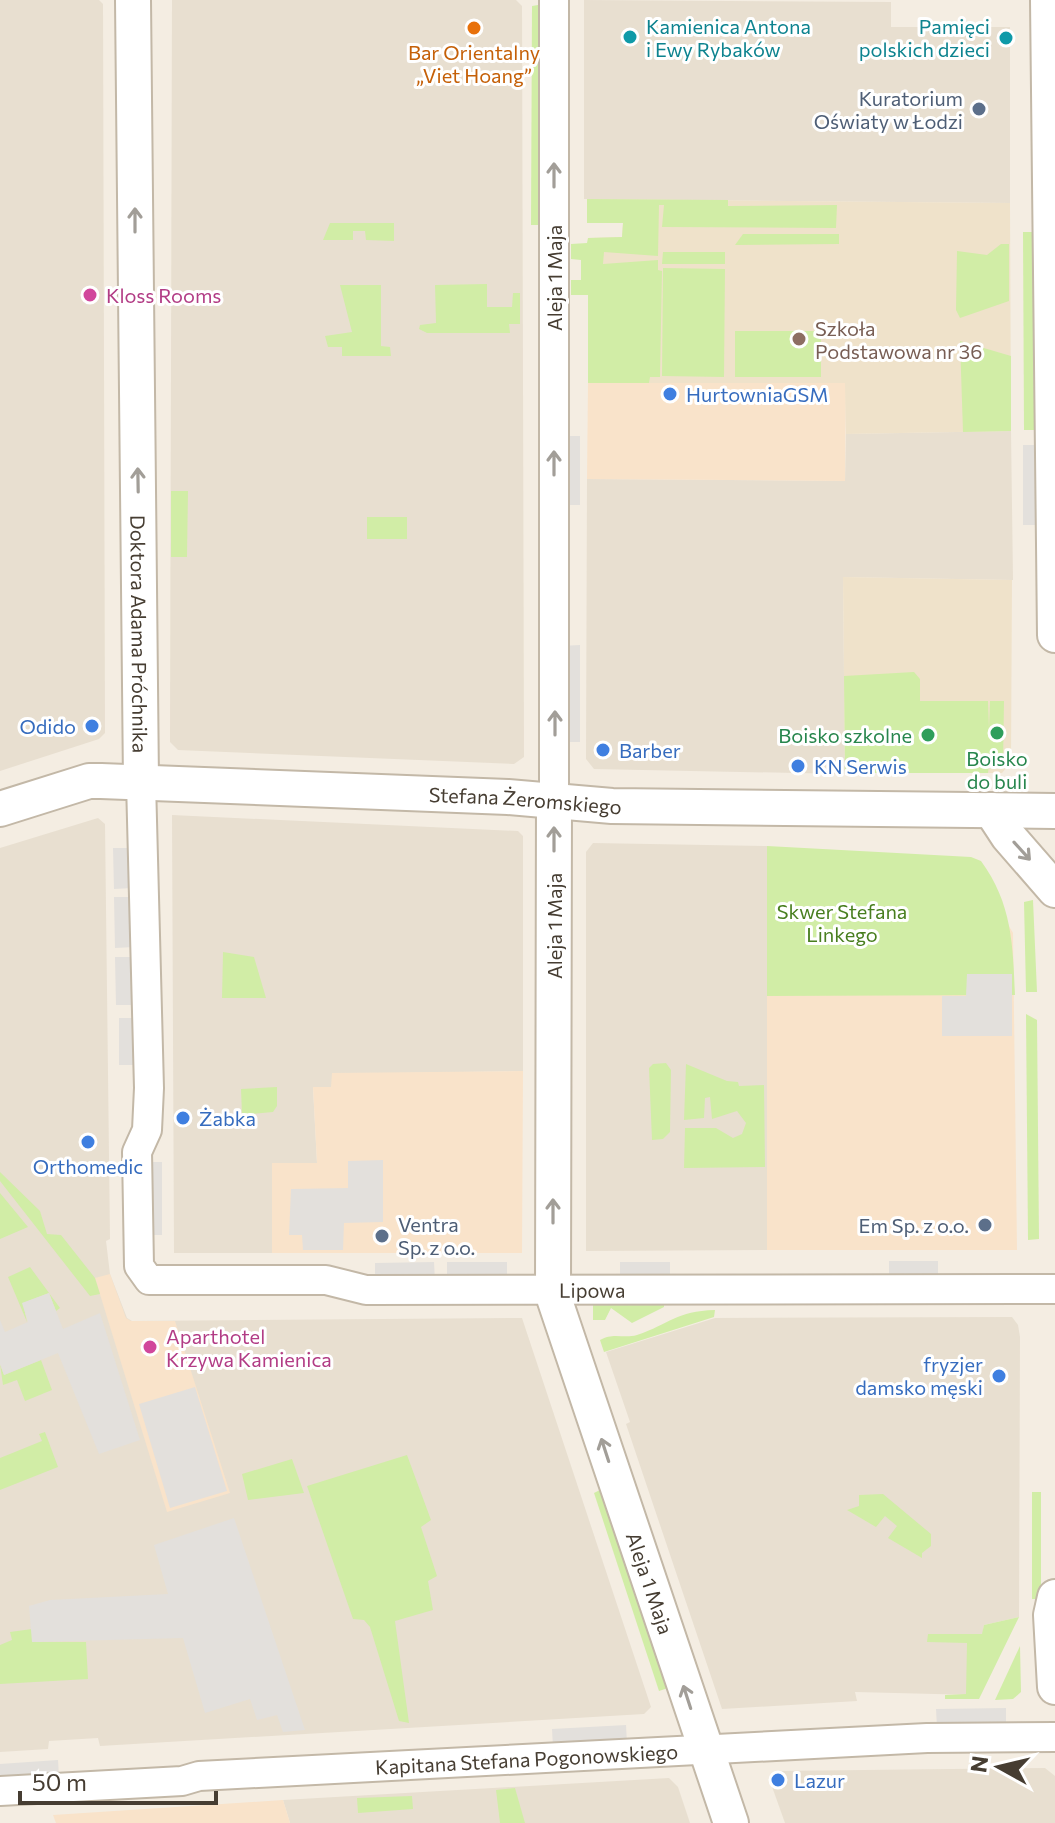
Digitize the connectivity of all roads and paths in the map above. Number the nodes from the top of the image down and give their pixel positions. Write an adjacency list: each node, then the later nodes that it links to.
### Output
1 (133, 0): 5 (street, Doktora Adama Próchnika, one-way to 1)
2 (554, 0): 6 (street, Aleja 1 Maja, one-way to 2)
3 (1048, 0): 4 (street)
4 (1055, 635)
5 (141, 782): 6 (street, Stefana Żeromskiego); 7 (street, Stefana Żeromskiego); 11 (street, Doktora Adama Próchnika)
6 (554, 801): 8 (street, Stefana Żeromskiego); 12 (street, Aleja 1 Maja, one-way to 6)
7 (0, 809)
8 (991, 810): 9 (street, Stefana Żeromskiego); 10 (street, one-way to 10)
9 (1055, 811)
10 (1055, 890)
11 (139, 1266): 12 (street, Lipowa)
12 (553, 1289): 13 (street, Lipowa); 17 (street, Aleja 1 Maja, one-way to 12)
13 (1055, 1289)
14 (1055, 1597): 15 (street)
15 (1055, 1687)
16 (1055, 1737): 17 (street, Kapitana Stefana Pogonowskiego)
17 (705, 1750): 18 (street, Kapitana Stefana Pogonowskiego); 19 (street, Aleja 1 Maja)
18 (0, 1791)
19 (731, 1823)

